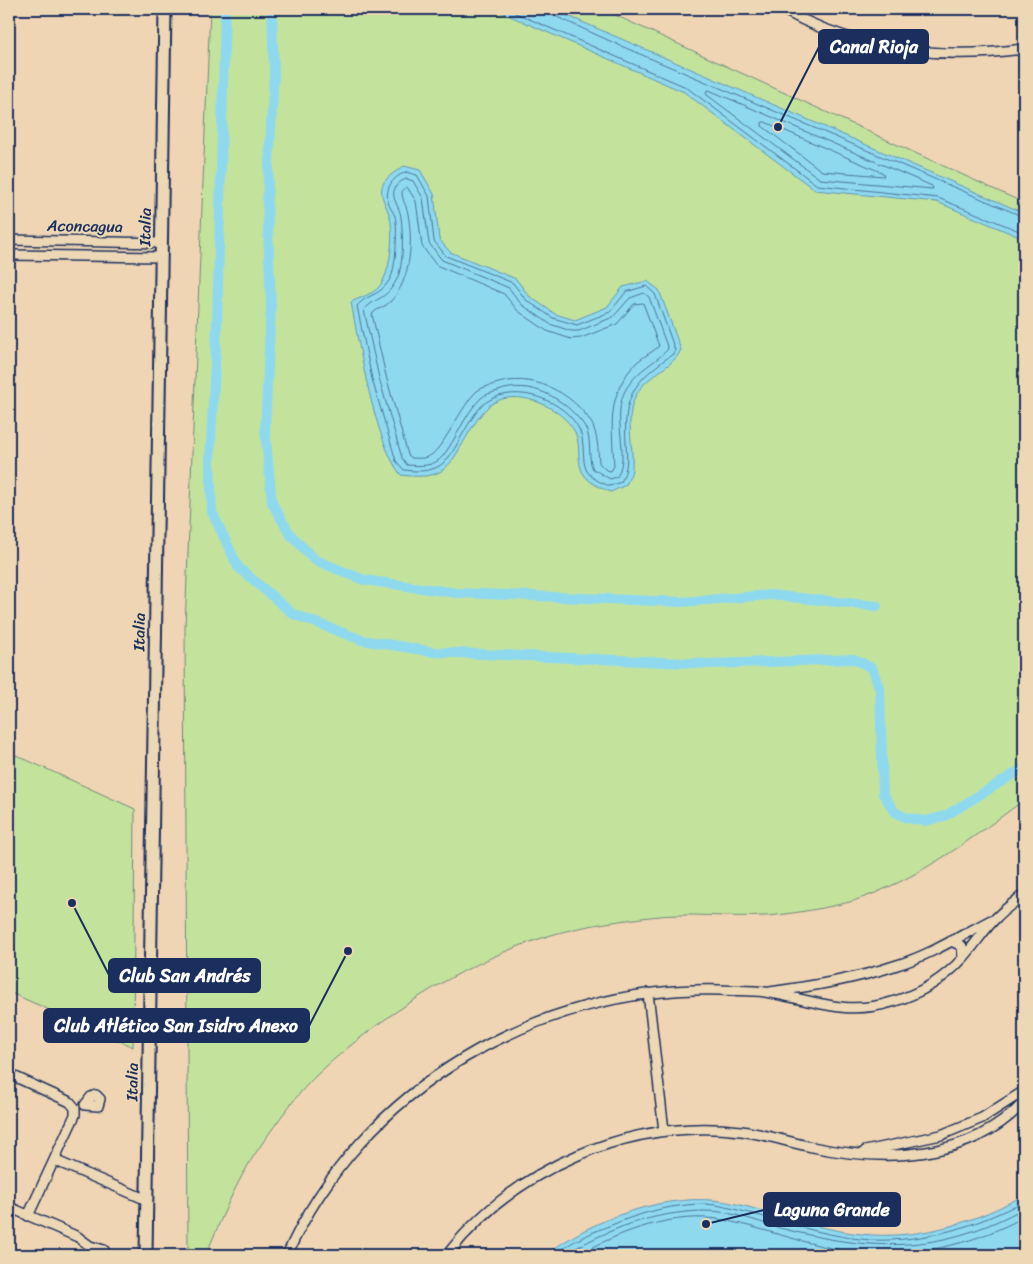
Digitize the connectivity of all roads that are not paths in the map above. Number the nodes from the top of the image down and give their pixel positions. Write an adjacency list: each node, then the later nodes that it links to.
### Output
1 (165, 9): 6 (street, Italia)
2 (782, 9): 3 (street)
3 (1024, 49)
4 (9, 240): 5 (street, Aconcagua)
5 (47, 241): 6 (street, Aconcagua); 8 (street)
6 (161, 242): 9 (street, Italia)
7 (9, 255): 8 (street, Aconcagua)
8 (47, 256): 9 (street, Aconcagua)
9 (161, 257): 26 (street, Italia)
10 (1024, 894): 11 (street)
11 (995, 918): 12 (street); 13 (street)
12 (951, 941): 13 (street); 14 (street)
13 (963, 958): 17 (street)
14 (820, 985): 15 (street); 17 (street)
15 (765, 992): 16 (street); 17 (street)
16 (648, 993): 23 (street); 32 (street)
17 (821, 1006)
18 (9, 1074): 22 (street)
19 (1024, 1091): 24 (street)
20 (1024, 1102): 24 (street)
21 (85, 1105): 22 (street)
22 (75, 1108): 25 (street)
23 (664, 1131): 24 (street); 33 (street)
24 (856, 1153)
25 (54, 1160): 26 (street); 28 (street)
26 (147, 1200): 31 (street, Italia)
27 (9, 1207): 28 (street)
28 (28, 1216): 29 (street)
29 (91, 1251): 30 (street)
30 (106, 1255)
31 (146, 1255)
32 (287, 1255)
33 (447, 1255)

